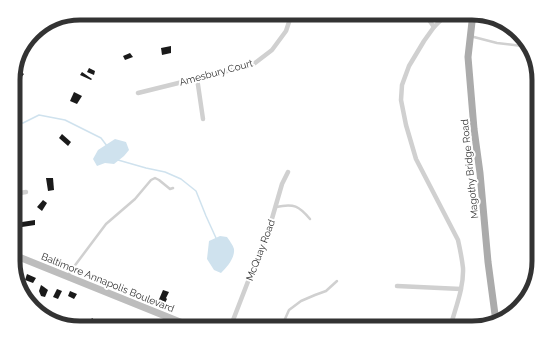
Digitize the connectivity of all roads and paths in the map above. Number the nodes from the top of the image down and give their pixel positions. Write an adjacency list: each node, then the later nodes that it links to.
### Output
1 (290, 20): 8 (street, Amesbury Court)
2 (429, 20): 5 (street)
3 (441, 20): 5 (street)
4 (472, 20): 6 (main road, Magothy Bridge Road)
5 (434, 27): 21 (street)
6 (470, 36): 7 (lane); 22 (main road, Magothy Bridge Road)
7 (521, 46)
8 (197, 78): 9 (street, Amesbury Court); 10 (street)
9 (138, 93)
10 (203, 118)
11 (288, 172): 15 (street, McQuay Road)
12 (173, 188): 18 (lane)
13 (26, 192): 14 (street)
14 (20, 193)
15 (276, 207): 16 (lane); 24 (street, McQuay Road)
16 (310, 220)
17 (20, 257): 18 (main road, Baltimore Annapolis Boulevard)
18 (68, 277): 23 (main road, Baltimore Annapolis Boulevard)
19 (337, 281): 25 (lane)
20 (397, 286): 21 (street)
21 (461, 289): 26 (street)
22 (495, 316)
23 (178, 321)
24 (233, 321)
25 (284, 321)
26 (452, 321)

